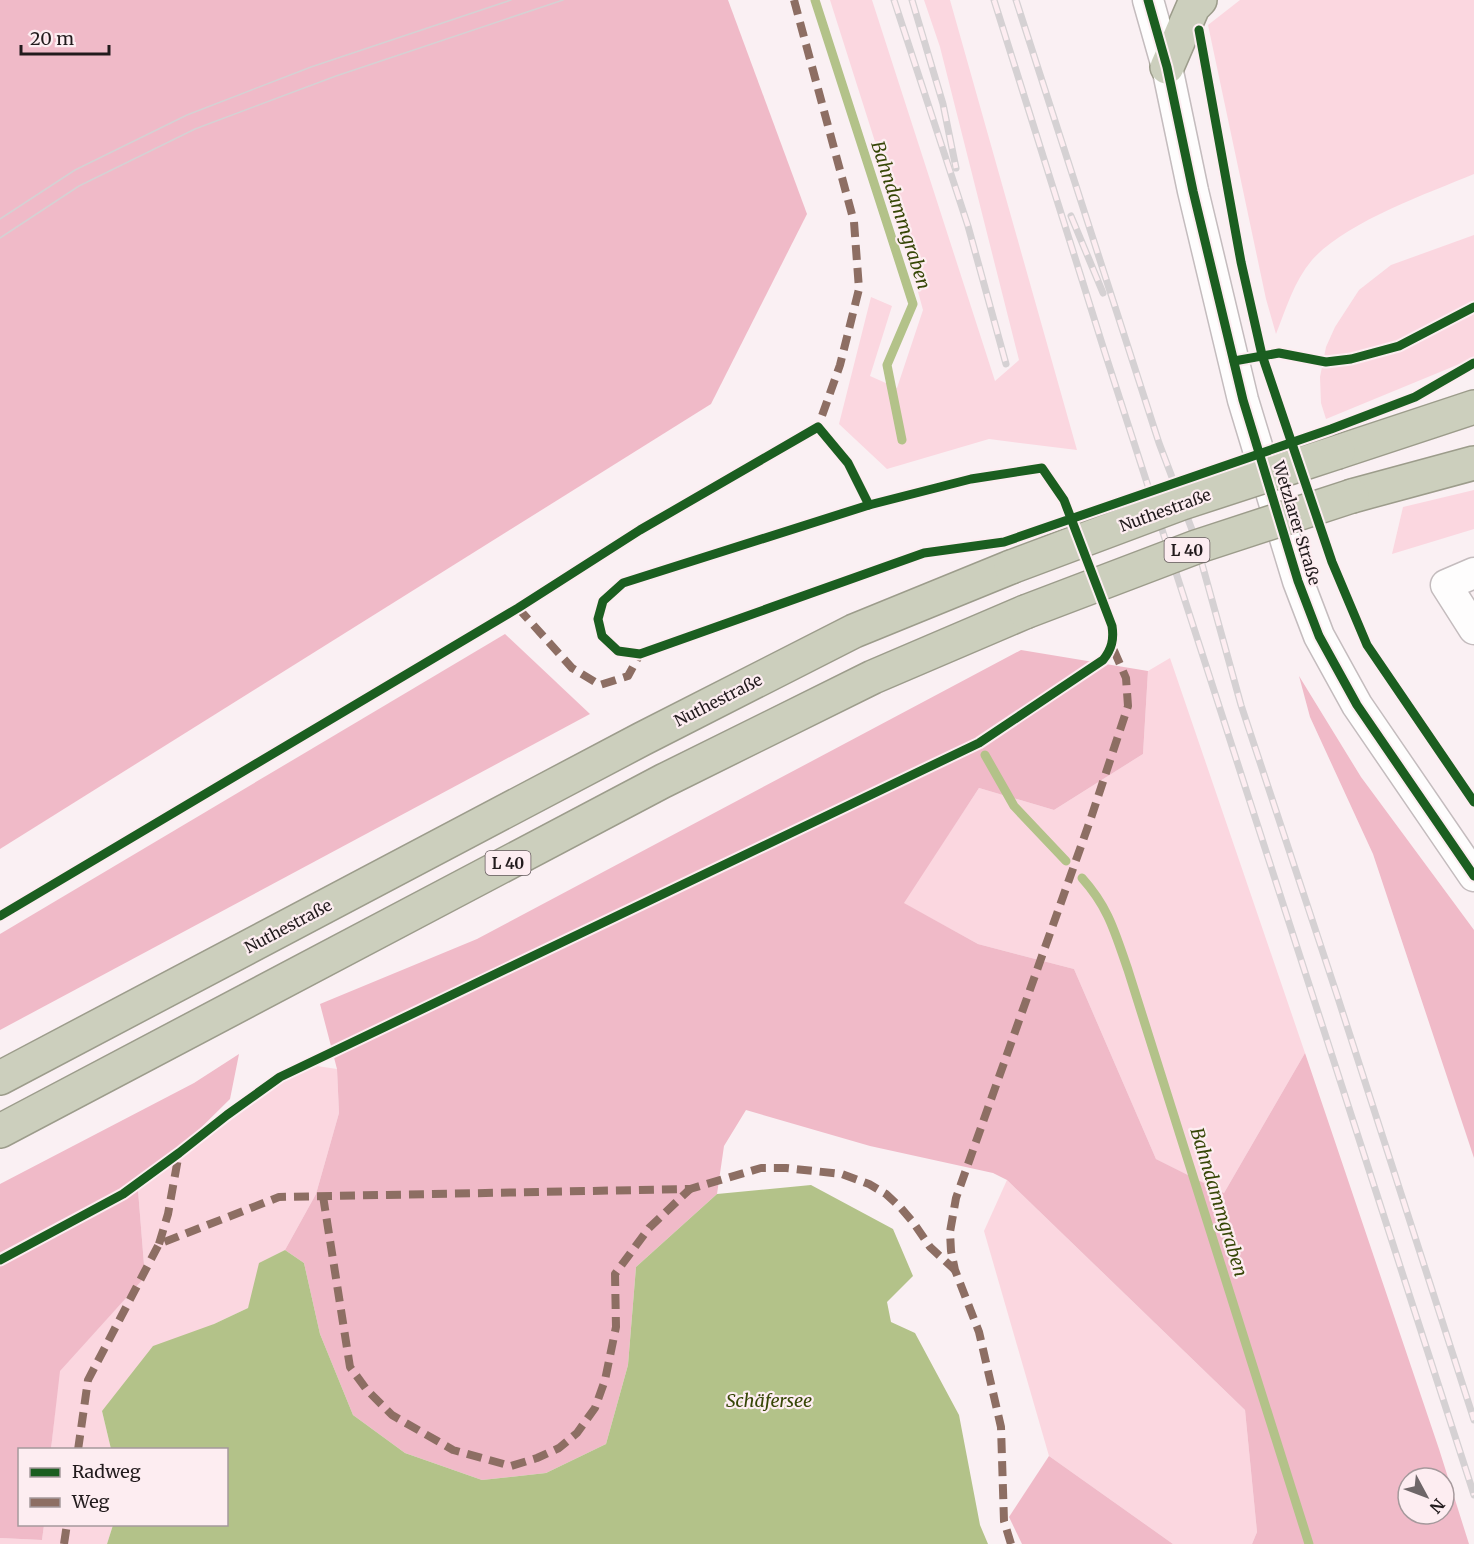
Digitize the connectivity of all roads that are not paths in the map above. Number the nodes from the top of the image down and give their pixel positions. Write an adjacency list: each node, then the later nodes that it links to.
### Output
1 (1148, 0): 3 (street, Wetzlarer Straße)
2 (1200, 0): 3 (highway)
3 (1167, 67): 8 (street, Wetzlarer Straße)
4 (1474, 407): 9 (highway, Nuthestraße, bridge)
5 (1474, 463): 10 (highway, L 40, bridge)
6 (1474, 573): 7 (street)
7 (1474, 629)
8 (1474, 876)
9 (0, 1078)
10 (0, 1131)

